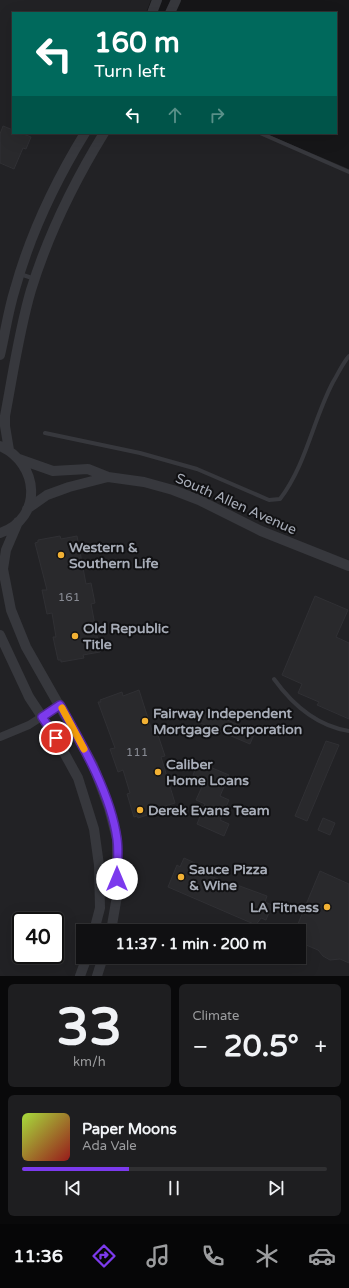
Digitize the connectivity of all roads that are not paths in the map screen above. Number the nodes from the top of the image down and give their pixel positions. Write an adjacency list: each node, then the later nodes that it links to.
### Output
1 (157, 0): 3 (street)
2 (176, 0): 4 (street)
3 (152, 12)
4 (170, 12)
5 (84, 134): 9 (street)
6 (103, 134): 10 (street)
7 (262, 134): 8 (lane)
8 (349, 172)
9 (20, 274): 10 (lane); 11 (street)
10 (35, 279): 14 (street)
11 (0, 356)
12 (349, 356): 13 (lane)
13 (45, 433)
14 (5, 448): 15 (street)
15 (19, 459): 16 (street, South Allen Avenue); 17 (street)
16 (108, 477): 17 (street, South Allen Avenue); 20 (street, South Allen Avenue)
17 (27, 509): 18 (street)
18 (18, 522): 19 (street); 23 (street)
19 (0, 533)
20 (349, 566)
21 (0, 635): 24 (street)
22 (274, 679): 25 (lane)
23 (60, 705): 24 (street); 28 (street)
24 (42, 717): 26 (street); 27 (street)
25 (349, 731)
26 (0, 737)
27 (96, 924)
28 (112, 924)
29 (84, 964): 31 (street)
30 (101, 964): 32 (street)
31 (80, 976)
32 (97, 976)

